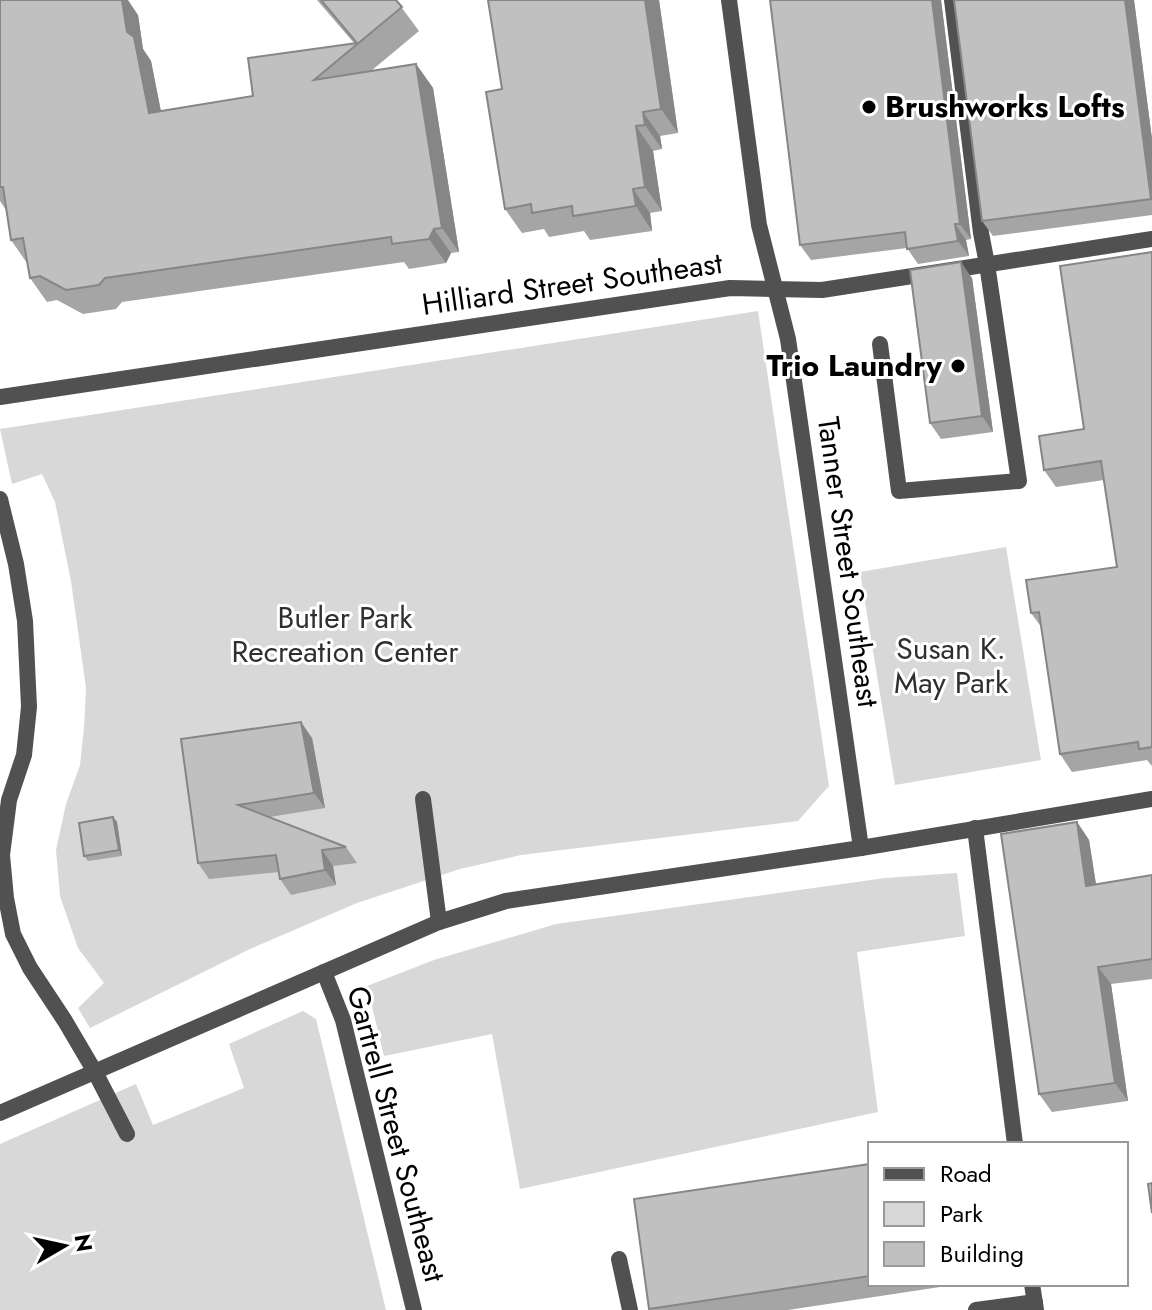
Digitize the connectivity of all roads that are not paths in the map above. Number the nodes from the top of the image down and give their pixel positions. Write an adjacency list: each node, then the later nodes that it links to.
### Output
1 (729, 0): 5 (street, Tanner Street Southeast)
2 (952, 0): 4 (street)
3 (1152, 239): 4 (street, Hilliard Street Southeast)
4 (987, 264): 5 (street, Hilliard Street Southeast); 6 (street)
5 (775, 288): 7 (street, Hilliard Street Southeast); 12 (street, Tanner Street Southeast)
6 (880, 344)
7 (0, 397)
8 (0, 499): 15 (street)
9 (423, 799): 13 (street)
10 (1152, 799): 11 (street)
11 (975, 828): 12 (street); 18 (street)
12 (861, 848): 13 (street)
13 (439, 922): 14 (street)
14 (324, 972): 15 (street); 22 (street, Gartrell Street Southeast)
15 (95, 1072): 16 (street); 17 (street)
16 (0, 1113)
17 (127, 1134)
18 (1015, 1142)
19 (619, 1259): 23 (street)
20 (1032, 1286): 21 (street)
21 (1035, 1306): 24 (street)
22 (414, 1310)
23 (630, 1310)
24 (976, 1310)

